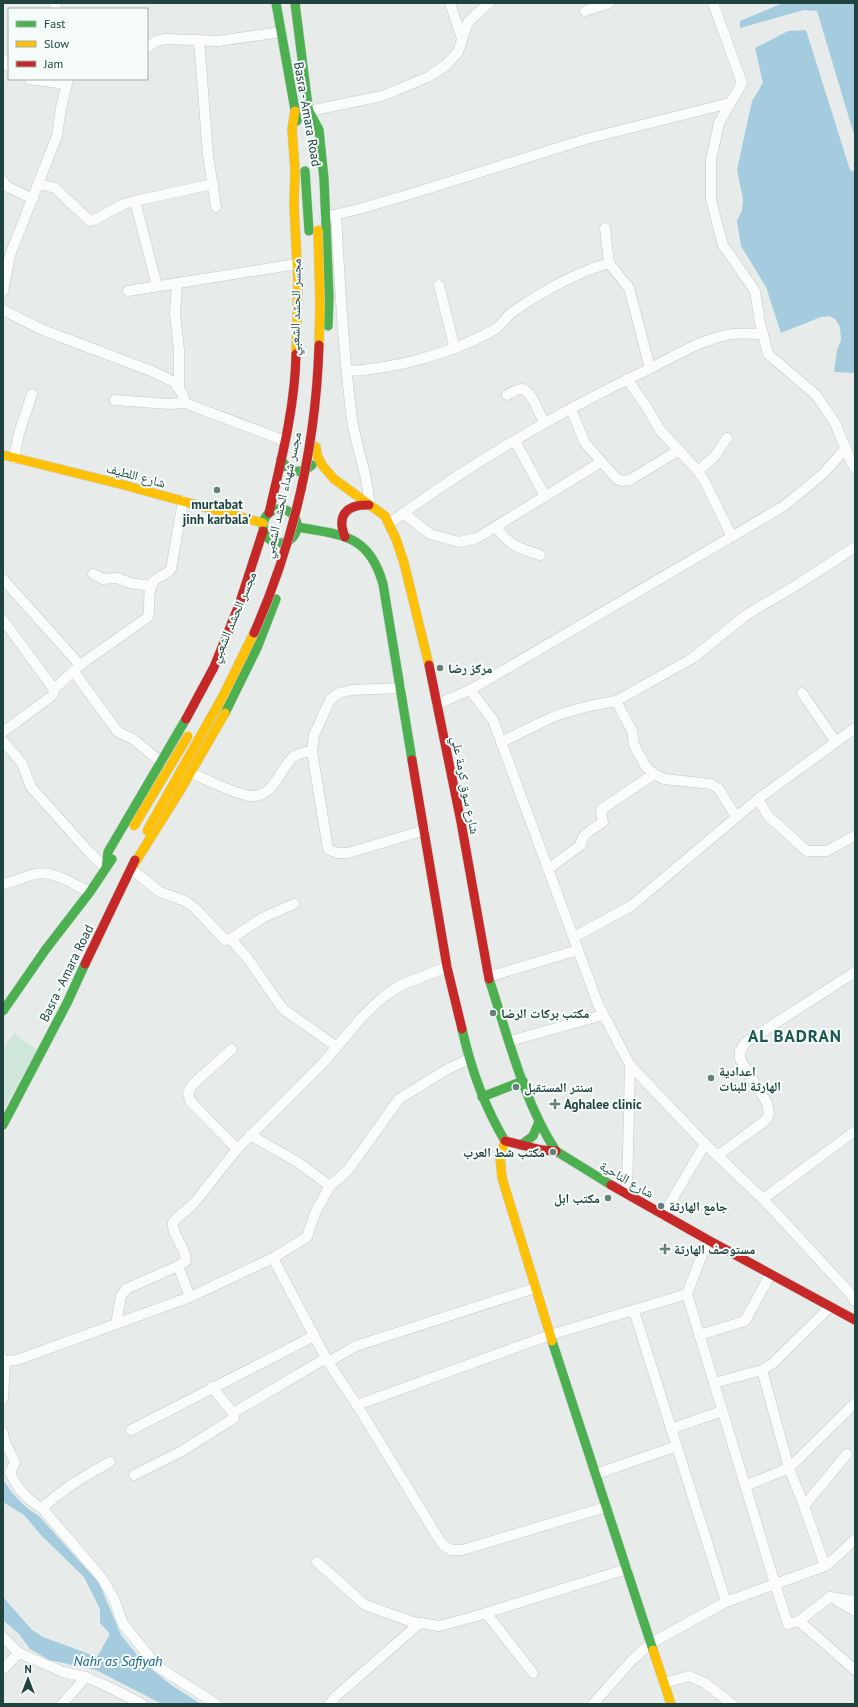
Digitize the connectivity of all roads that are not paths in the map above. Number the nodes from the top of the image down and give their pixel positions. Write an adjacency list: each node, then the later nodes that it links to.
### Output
1 (276, 3): 8 (main road, Basra - Amara Road)
2 (295, 3): 16 (main road, Basra - Amara Road)
3 (450, 3): 10 (street)
4 (489, 3): 10 (street)
5 (609, 3): 7 (street)
6 (713, 3): 14 (street)
7 (585, 11)
8 (281, 32): 9 (street); 15 (main road, Basra - Amara Road)
9 (199, 40): 11 (street); 19 (street)
10 (462, 40): 16 (street)
11 (148, 47)
12 (48, 80): 13 (street)
13 (67, 81): 18 (street)
14 (730, 102): 23 (street); 37 (street)
15 (295, 111): 27 (main road, Basra - Amara Road); 29 (main road)
16 (309, 111): 24 (main road); 26 (main road, Basra - Amara Road)
17 (3, 181): 20 (street)
18 (39, 184): 20 (street); 21 (street)
19 (213, 184): 21 (street); 22 (street)
20 (33, 199): 34 (street)
21 (135, 201): 32 (street)
22 (216, 207)
23 (336, 215): 24 (street); 40 (street)
24 (325, 217): 52 (main road)
25 (604, 228): 28 (street)
26 (318, 230): 106 (main road, مجسر شهداء الحشد الشعبي, bridge)
27 (308, 231): 33 (main road, مجسر الحشد الشعبي)
28 (609, 263): 38 (street); 39 (street)
29 (297, 264): 30 (street); 50 (main road)
30 (177, 283): 32 (street); 42 (street)
31 (439, 285): 38 (street)
32 (156, 286): 35 (street)
33 (310, 290)
34 (3, 291)
35 (128, 291)
36 (3, 310): 42 (street)
37 (763, 334): 39 (street); 53 (street)
38 (455, 349): 40 (street)
39 (650, 368): 41 (street)
40 (347, 372): 67 (street)
41 (627, 379): 47 (street); 54 (street)
42 (179, 389): 46 (street)
43 (32, 394): 56 (street)
44 (507, 395): 48 (street)
45 (115, 400): 46 (street)
46 (185, 403): 50 (street)
47 (571, 409): 48 (street); 59 (street)
48 (544, 423): 51 (street)
49 (726, 438): 62 (street)
50 (285, 441): 57 (main road)
51 (515, 441): 64 (street); 69 (street)
52 (316, 448): 60 (main road); 67 (main road, شارع سوق كرمة علي)
53 (846, 448): 61 (street); 77 (street)
54 (679, 450): 59 (street); 62 (street)
55 (3, 455): 56 (main road, شارع اللطيف)
56 (14, 458): 66 (main road, شارع اللطيف)
57 (281, 459): 60 (main road); 68 (main road)
58 (295, 461): 63 (main road)
59 (601, 462): 64 (street)
60 (312, 465): 71 (main road)
61 (855, 468)
62 (698, 471): 77 (street)
63 (292, 476)
64 (544, 496): 74 (street)
65 (286, 500): 70 (main road)
66 (183, 501): 73 (main road, شارع اللطيف); 84 (street)
67 (369, 505): 72 (main road, شارع سوق كرمة علي); 76 (main road)
68 (269, 513): 71 (main road); 73 (main road)
69 (403, 513): 72 (street); 74 (street)
70 (282, 515)
71 (296, 524): 76 (main road); 78 (main road)
72 (389, 524): 92 (main road, شارع سوق كرمة علي)
73 (263, 527): 78 (main road); 100 (main road)
74 (496, 527): 81 (street)
75 (278, 530): 80 (main road)
76 (345, 537): 87 (main road)
77 (732, 537): 89 (street)
78 (291, 539): 101 (main road)
79 (855, 547): 91 (street)
80 (272, 551)
81 (540, 555)
82 (93, 574): 84 (street)
83 (3, 579): 86 (street)
84 (151, 586): 86 (street)
85 (3, 620): 88 (street)
86 (77, 669): 88 (street); 100 (street)
87 (401, 688): 99 (street); 105 (main road)
88 (54, 689): 95 (street)
89 (470, 690): 92 (street); 97 (street)
90 (802, 693): 98 (street)
91 (616, 701): 97 (street); 102 (street)
92 (437, 704): 119 (main road, شارع سوق كرمة علي)
93 (194, 726): 108 (main road, Basra - Amara Road, bridge)
94 (855, 728): 98 (street)
95 (3, 732)
96 (3, 741): 108 (street)
97 (501, 742): 110 (street)
98 (836, 742): 103 (street)
99 (312, 751): 101 (street); 105 (street)
100 (161, 762): 108 (main road)
101 (191, 773): 109 (main road)
102 (654, 774): 104 (street); 110 (street)
103 (758, 799): 104 (street); 107 (street)
104 (736, 817): 114 (street)
105 (425, 830): 117 (main road)
106 (148, 831): 109 (main road, Basra - Amara Road)
107 (854, 836)
108 (106, 868): 112 (main road, Basra - Amara Road)
109 (131, 869): 115 (street); 130 (main road, Basra - Amara Road)
110 (548, 869): 114 (street)
111 (3, 884): 112 (street)
112 (90, 892): 120 (main road, Basra - Amara Road)
113 (294, 904): 115 (street)
114 (574, 937): 116 (street)
115 (231, 939): 123 (street)
116 (578, 950): 119 (street); 121 (street)
117 (447, 967): 123 (street); 125 (main road)
118 (855, 972): 138 (street)
119 (488, 977): 122 (main road, شارع سوق كرمة علي)
120 (3, 1011)
121 (603, 1015): 122 (street); 126 (street)
122 (510, 1041): 127 (main road, شارع سوق كرمة علي)
123 (337, 1047): 132 (street)
124 (232, 1049): 136 (street)
125 (469, 1059): 128 (main road); 139 (street)
126 (630, 1065): 134 (street); 140 (street)
127 (523, 1081): 128 (main road); 129 (main road, شارع سوق كرمة علي)
128 (482, 1097): 133 (main road)
129 (539, 1122): 135 (main road); 137 (main road, شارع سوق كرمة علي)
130 (3, 1125)
131 (855, 1131): 141 (street)
132 (250, 1135): 136 (street); 139 (street)
133 (505, 1141): 135 (main road); 147 (main road)
134 (705, 1144): 138 (street); 142 (street)
135 (521, 1146): 137 (main road)
136 (237, 1149): 145 (street)
137 (556, 1151): 140 (main road, شارع الناحية)
138 (717, 1156): 141 (street)
139 (330, 1186): 144 (street)
140 (627, 1193): 142 (main road, شارع الناحية)
141 (763, 1199): 148 (street)
142 (663, 1214): 143 (main road, شارع الناحية)
143 (708, 1240): 146 (main road, شارع الناحية); 149 (street)
144 (273, 1258): 150 (street); 158 (street)
145 (178, 1266): 150 (street); 155 (street)
146 (770, 1275): 152 (main road, شارع الناحية); 157 (street)
147 (535, 1288): 156 (main road); 160 (street)
148 (852, 1289): 151 (street)
149 (687, 1294): 153 (street); 157 (street)
150 (190, 1297): 155 (street)
151 (855, 1301)
152 (830, 1307): 154 (main road, شارع الناحية); 161 (street)
153 (634, 1311): 156 (street); 169 (street)
154 (855, 1320)
155 (116, 1324): 159 (street)
156 (550, 1335): 166 (street); 176 (main road)
157 (699, 1335): 162 (street)
158 (314, 1336): 160 (street); 163 (street)
159 (4, 1360): 164 (street)
160 (327, 1360): 166 (street); 168 (street)
161 (762, 1370): 162 (street); 175 (street)
162 (714, 1384): 167 (street)
163 (212, 1387): 168 (street); 170 (street)
164 (3, 1398)
165 (855, 1403): 175 (street)
166 (357, 1405): 180 (street)
167 (722, 1411): 169 (street); 178 (street)
168 (233, 1413): 177 (street)
169 (672, 1429): 172 (street)
170 (130, 1430)
171 (3, 1433): 181 (street)
172 (677, 1446): 176 (street); 189 (street)
173 (847, 1454): 179 (street)
174 (110, 1462): 181 (street)
175 (789, 1468): 178 (street); 179 (street)
176 (596, 1474): 180 (main road)
177 (134, 1475)
178 (745, 1486): 186 (street)
179 (804, 1506): 184 (street)
180 (606, 1507): 185 (main road)
181 (42, 1508): 205 (street)
182 (855, 1539): 184 (street)
183 (317, 1562): 193 (street)
184 (825, 1566): 186 (street)
185 (627, 1569): 191 (street); 195 (main road)
186 (775, 1584): 189 (street); 192 (street)
187 (830, 1597): 188 (street); 190 (street); 192 (street)
188 (855, 1601)
189 (726, 1602): 195 (street)
190 (855, 1611)
191 (486, 1613): 193 (street); 199 (street)
192 (799, 1621): 198 (street)
193 (420, 1623): 206 (street)
194 (3, 1637): 196 (street)
195 (651, 1642): 201 (main road); 207 (street)
196 (19, 1652): 197 (street); 200 (street)
197 (3, 1669)
198 (855, 1670)
199 (533, 1673)
200 (86, 1677): 202 (street); 203 (street)
201 (664, 1683): 208 (main road); 209 (street)
202 (129, 1700): 204 (street)
203 (62, 1704)
204 (142, 1704)
205 (216, 1704)
206 (330, 1704)
207 (593, 1704)
208 (671, 1704)
209 (732, 1704)

